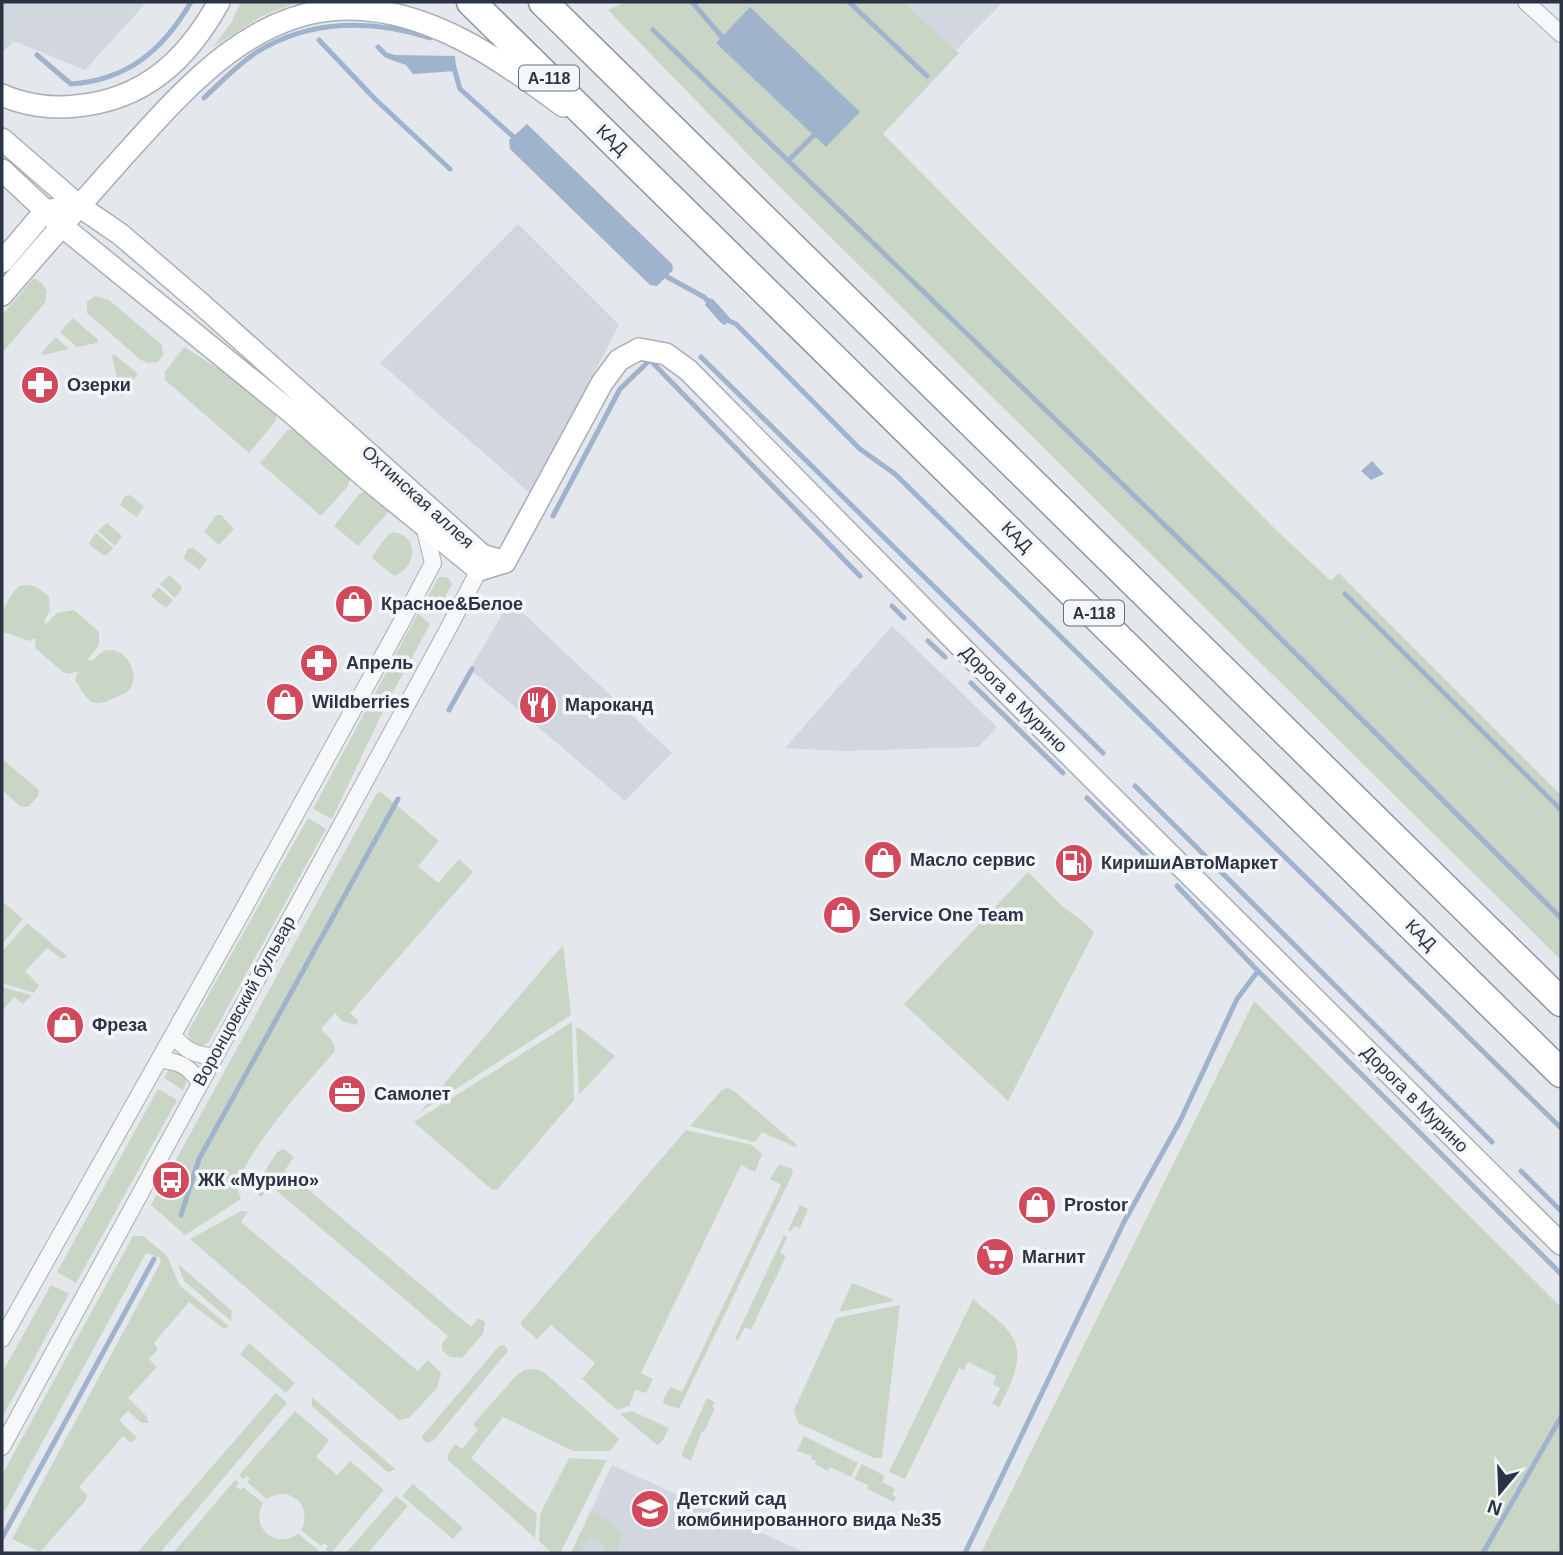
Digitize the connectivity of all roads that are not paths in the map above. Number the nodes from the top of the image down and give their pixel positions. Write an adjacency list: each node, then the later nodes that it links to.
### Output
1 (219, 2): 6 (street)
2 (471, 2): 8 (highway, КАД / А-118)
3 (543, 2): 19 (highway, А-118)
4 (1526, 2): 5 (street)
5 (1561, 34)
6 (2, 94)
7 (2, 139): 10 (street, Охтинская аллея)
8 (626, 154): 10 (street); 23 (highway, КАД / А-118)
9 (2, 170): 11 (street, Охтинская аллея)
10 (79, 206): 11 (street); 12 (street); 18 (street, Охтинская аллея)
11 (45, 211): 12 (street, Охтинская аллея); 13 (street)
12 (62, 226): 14 (street); 15 (street, Охтинская аллея)
13 (2, 262)
14 (2, 295)
15 (424, 526): 17 (street); 18 (street, Охтинская аллея)
16 (505, 562): 18 (street, Охтинская аллея); 25 (street, Дорога в Мурино)
17 (433, 563): 18 (street); 20 (street)
18 (477, 569): 21 (street, Воронцовский бульвар)
19 (1561, 1002)
20 (173, 1035): 21 (street); 22 (street)
21 (215, 1056): 24 (street, Воронцовский бульвар)
22 (159, 1060): 24 (street); 26 (street)
23 (1561, 1073)
24 (200, 1083): 27 (street, Воронцовский бульвар)
25 (1561, 1244)
26 (2, 1339)
27 (2, 1447)

